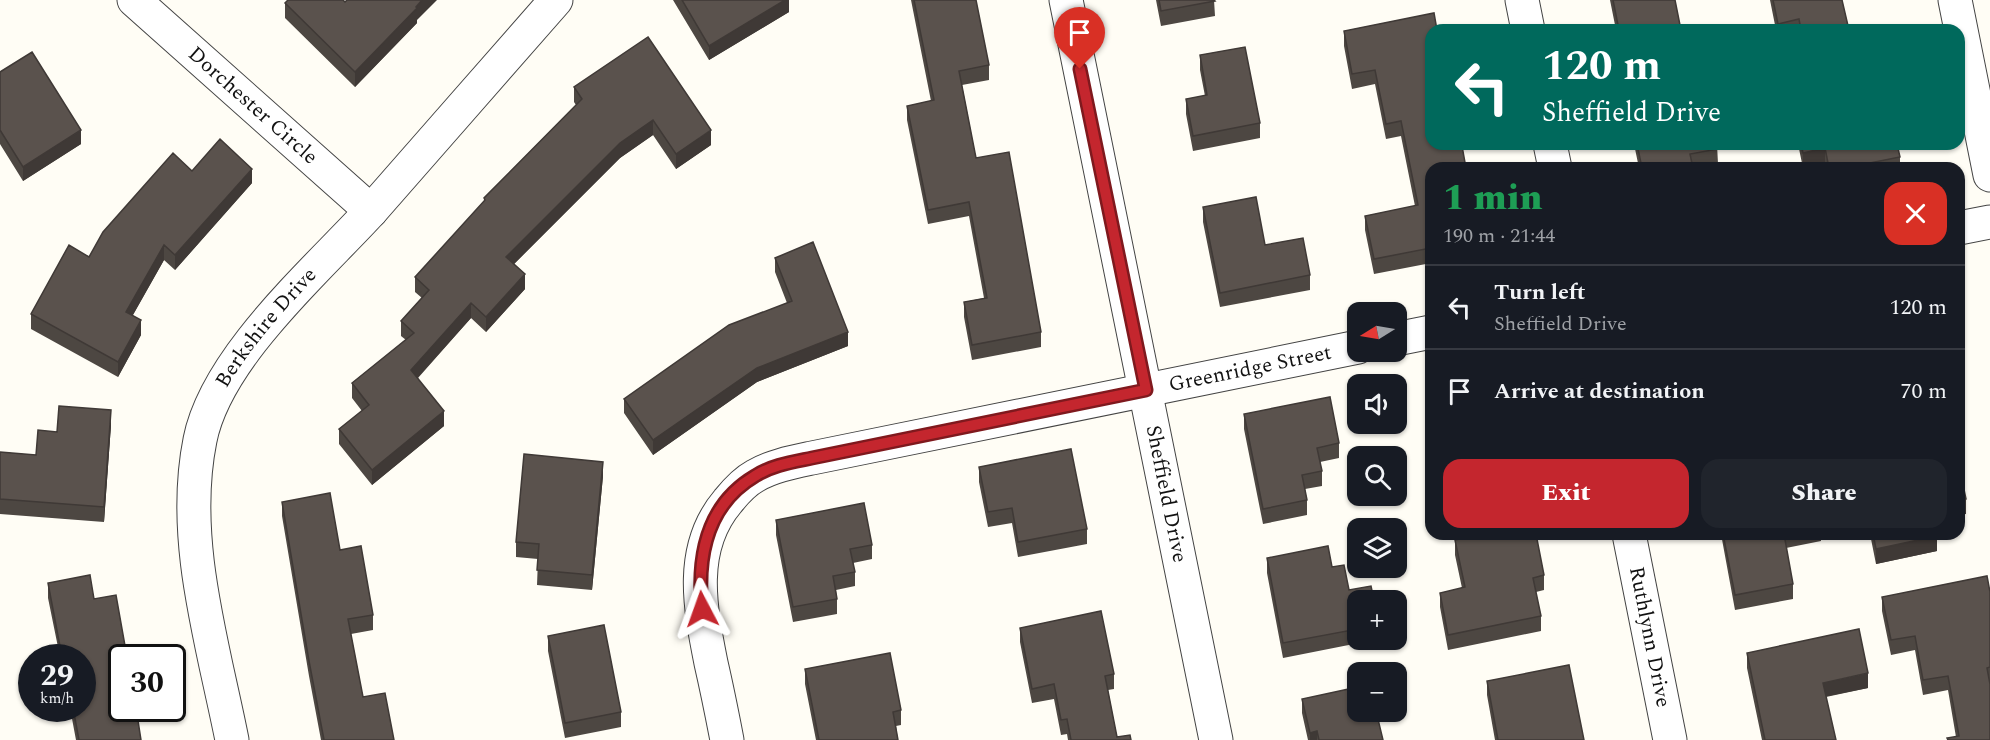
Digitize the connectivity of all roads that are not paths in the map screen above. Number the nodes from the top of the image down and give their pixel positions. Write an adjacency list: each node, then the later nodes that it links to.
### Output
1 (134, 0): 10 (street, Dorchester Circle)
2 (556, 0): 10 (street, Berkshire Drive)
3 (1066, 0): 16 (street, Sheffield Drive)
4 (1522, 0): 6 (street)
5 (1954, 0): 7 (street)
6 (1527, 24)
7 (1959, 24)
8 (1965, 53): 9 (street)
9 (1990, 175)
10 (371, 211): 18 (street, Berkshire Drive)
11 (1990, 222): 12 (street)
12 (1965, 227)
13 (1425, 333): 14 (street)
14 (1407, 337)
15 (1347, 349): 16 (street, Greenridge Street)
16 (1146, 390): 19 (street, Greenridge Street); 20 (street, Sheffield Drive)
17 (1630, 540): 21 (street, Ruthlynn Drive)
18 (232, 740)
19 (728, 740)
20 (1216, 740)
21 (1670, 740)

